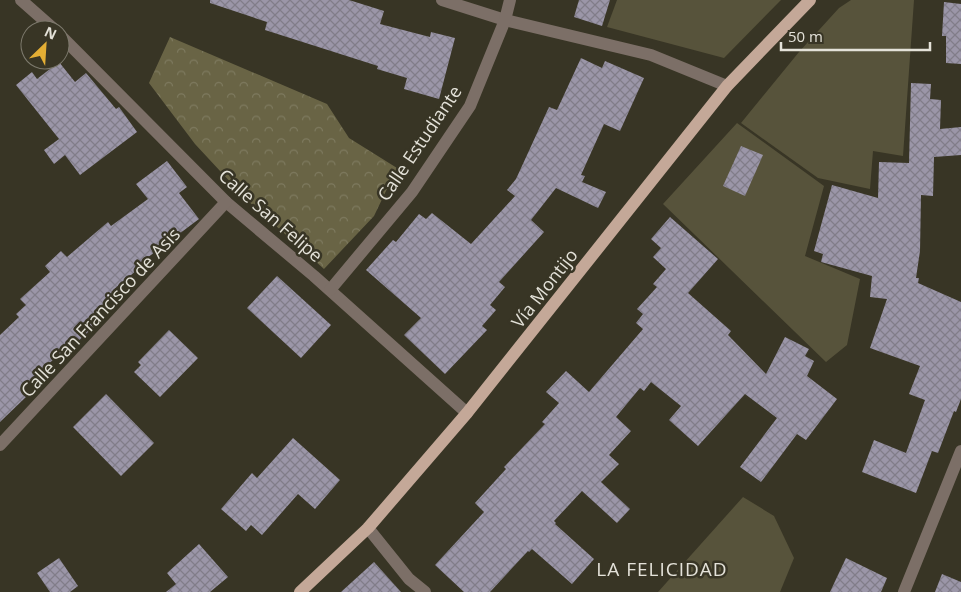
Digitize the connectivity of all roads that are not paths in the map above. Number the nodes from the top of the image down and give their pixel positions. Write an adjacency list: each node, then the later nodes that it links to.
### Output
1 (21, 0): 5 (street)
2 (442, 0): 6 (street)
3 (510, 0): 6 (street, Calle Estudiante)
4 (810, 0): 8 (main road, Vía Montijo)
5 (44, 20)
6 (505, 20): 8 (street); 10 (street, Calle Estudiante)
7 (70, 45): 9 (street, Calle San Felipe)
8 (727, 86): 11 (main road, Vía Montijo)
9 (226, 202): 10 (street, Calle San Felipe); 12 (street, Calle San Francisco de Asis)
10 (330, 290): 11 (street, Calle San Felipe)
11 (468, 413): 14 (main road, Vía Montijo)
12 (0, 446)
13 (961, 451): 17 (street)
14 (368, 528): 15 (main road, Vía Montijo); 16 (street)
15 (300, 592)
16 (425, 592)
17 (904, 592)

